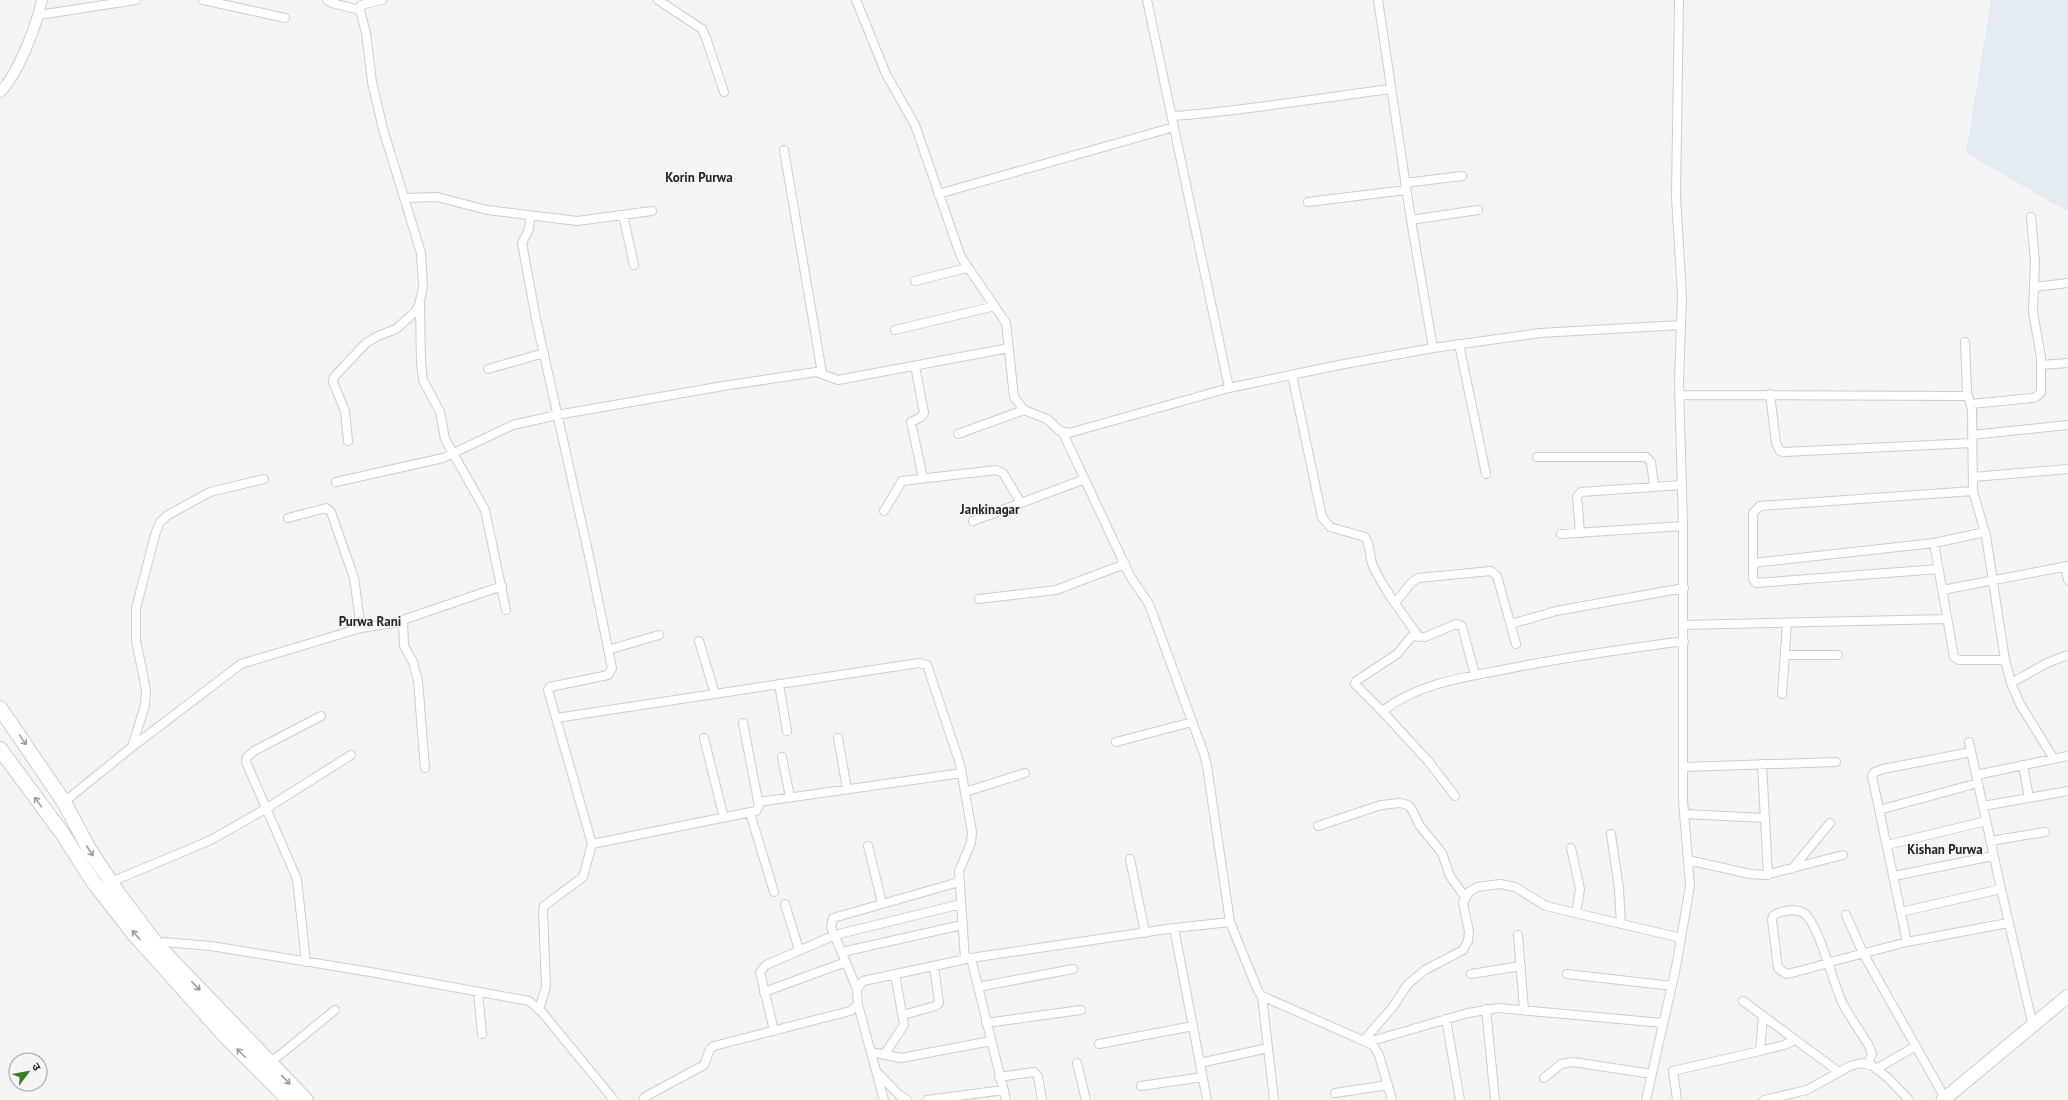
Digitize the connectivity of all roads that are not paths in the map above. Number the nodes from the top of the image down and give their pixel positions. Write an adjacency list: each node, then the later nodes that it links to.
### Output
1 (42, 0): 12 (street)
2 (136, 0): 12 (street)
3 (203, 0): 13 (street)
4 (327, 0): 11 (street)
5 (382, 0): 11 (street)
6 (658, 0): 16 (street)
7 (856, 0): 22 (street)
8 (1147, 0): 17 (street)
9 (1378, 0): 14 (street)
10 (1680, 0): 38 (street)
11 (357, 10): 23 (street)
12 (39, 15): 15 (street)
13 (285, 18)
14 (1391, 89): 17 (street); 21 (street)
15 (0, 92)
16 (724, 92)
17 (1172, 116): 18 (street)
18 (1174, 127): 22 (street); 51 (street)
19 (784, 150): 49 (street)
20 (1462, 176): 21 (street)
21 (1406, 187): 24 (street); 30 (street)
22 (938, 194): 32 (street)
23 (404, 198): 28 (street); 36 (street)
24 (1308, 202)
25 (1478, 210): 30 (street)
26 (652, 211): 27 (street)
27 (623, 215): 28 (street); 31 (street)
28 (530, 216): 44 (street)
29 (2031, 217): 35 (street)
30 (1411, 220): 43 (street)
31 (634, 266)
32 (968, 268): 33 (street); 37 (street)
33 (915, 281)
34 (2068, 283): 35 (street)
35 (2034, 287): 46 (street)
36 (420, 301): 62 (street); 63 (street)
37 (995, 306): 39 (street); 42 (street)
38 (1681, 324): 41 (street); 53 (street)
39 (895, 330)
40 (1965, 342): 54 (street)
41 (1459, 344): 43 (street); 66 (street)
42 (1009, 348): 47 (street); 56 (street)
43 (1433, 348): 50 (street)
44 (544, 353): 48 (street); 57 (street)
45 (2068, 363): 46 (street)
46 (2041, 365): 55 (street)
47 (915, 366): 49 (street); 68 (street)
48 (488, 369)
49 (822, 373): 57 (street)
50 (1292, 375): 51 (street); 94 (street)
51 (1229, 388): 59 (street)
52 (1770, 394): 53 (street); 54 (street); 61 (street)
53 (1679, 396): 72 (street)
54 (1968, 396): 55 (street)
55 (1971, 404): 61 (street)
56 (1024, 410): 59 (street); 60 (street)
57 (557, 416): 63 (street); 107 (street)
58 (2068, 425): 61 (street)
59 (1063, 433): 70 (street)
60 (958, 434)
61 (1972, 439): 67 (street)
62 (348, 441)
63 (453, 454): 71 (street); 90 (street)
64 (1537, 456): 73 (street)
65 (2068, 469): 67 (street)
66 (1486, 474)
67 (1973, 477): 74 (street)
68 (923, 478): 75 (street); 76 (street)
69 (264, 479): 128 (street)
70 (1085, 479): 75 (street); 85 (street)
71 (336, 482)
72 (1682, 484): 73 (street); 79 (street)
73 (1654, 486): 81 (street)
74 (1973, 491): 80 (street); 84 (street)
75 (1021, 502): 78 (street)
76 (884, 512)
77 (288, 518): 101 (street)
78 (973, 521)
79 (1683, 526): 81 (street); 91 (street)
80 (1985, 532): 83 (street); 88 (street)
81 (1580, 533): 82 (street)
82 (1561, 534)
83 (1934, 543): 84 (street); 87 (street)
84 (1753, 563): 87 (street)
85 (1125, 564): 93 (street); 121 (street)
86 (2067, 566): 88 (street); 89 (street)
87 (1939, 569): 92 (street)
88 (1993, 580): 92 (street); 111 (street)
89 (2068, 580)
90 (502, 586): 95 (street); 96 (street)
91 (1684, 588): 98 (street); 100 (street)
92 (1942, 590): 97 (street)
93 (979, 599)
94 (1395, 603): 98 (street); 103 (street)
95 (506, 610)
96 (403, 620): 101 (street); 138 (street)
97 (1947, 620): 99 (street); 111 (street)
98 (1511, 624): 106 (street)
99 (1787, 624): 100 (street); 108 (street)
100 (1684, 625): 105 (street)
101 (361, 628): 128 (street)
102 (659, 635): 107 (street)
103 (1419, 636): 112 (street); 118 (street)
104 (699, 641): 115 (street)
105 (1684, 642): 112 (street); 139 (street)
106 (1516, 644)
107 (608, 650): 120 (street)
108 (1784, 655): 109 (street); 116 (street)
109 (1838, 655)
110 (2068, 655): 113 (street)
111 (2005, 660): 113 (street)
112 (1475, 675): 118 (street)
113 (2011, 683): 134 (street)
114 (779, 684): 115 (street); 123 (street); 140 (street)
115 (715, 694): 120 (street)
116 (1782, 694)
117 (0, 708): 149 (highway, one-way to 149)
118 (1382, 711): 146 (street)
119 (321, 716): 152 (street)
120 (556, 718): 164 (street)
121 (1192, 722): 126 (street); 186 (street)
122 (743, 723): 150 (street)
123 (787, 731)
124 (704, 738): 156 (street)
125 (838, 738): 143 (street)
126 (1116, 742)
127 (1969, 742): 130 (street)
128 (132, 747): 149 (street)
129 (0, 750): 196 (highway, one-way to 129)
130 (1971, 752): 142 (street); 153 (street)
131 (351, 755): 152 (street)
132 (2068, 756): 134 (street)
133 (782, 757): 147 (street)
134 (2054, 759): 137 (street)
135 (1836, 762): 136 (street)
136 (1762, 764): 139 (street); 157 (street)
137 (2023, 765): 142 (street); 148 (street)
138 (425, 768)
139 (1683, 768): 155 (street)
140 (962, 773): 143 (street); 145 (street)
141 (1025, 773): 145 (street)
142 (1977, 779): 151 (street); 153 (street)
143 (847, 789): 147 (street)
144 (2068, 791): 148 (street)
145 (965, 792): 176 (street)
146 (1455, 796)
147 (790, 797): 150 (street)
148 (2029, 798): 151 (street)
149 (64, 802): 175 (highway, one-way to 175)
150 (758, 802): 154 (street)
151 (1983, 806): 158 (street)
152 (267, 808): 175 (street); 201 (street)
153 (1879, 810): 165 (street)
154 (750, 813): 156 (street); 178 (street)
155 (1684, 814): 157 (street); 171 (street)
156 (724, 818): 164 (street)
157 (1765, 818): 173 (street)
158 (1986, 821): 163 (street); 165 (street)
159 (1830, 823): 172 (street)
160 (1318, 826): 179 (street)
161 (2045, 832): 163 (street)
162 (1611, 834): 188 (street)
163 (1990, 841): 169 (street)
164 (592, 844): 220 (street)
165 (1887, 845): 174 (street)
166 (868, 846): 180 (street)
167 (1571, 848): 184 (street)
168 (1842, 855): 172 (street)
169 (1994, 856): 174 (street); 177 (street)
170 (1130, 859): 191 (street)
171 (1688, 860): 173 (street); 194 (street)
172 (1792, 869): 173 (street)
173 (1768, 875)
174 (1894, 876): 183 (street)
175 (111, 882): 196 (highway)
176 (959, 882): 180 (street); 182 (street)
177 (2001, 890): 183 (street); 187 (street)
178 (774, 892)
179 (1465, 897): 184 (street); 235 (street)
180 (882, 903): 192 (street)
181 (785, 904): 197 (street)
182 (961, 904): 189 (street); 192 (street)
183 (1901, 912): 195 (street)
184 (1576, 913): 188 (street)
185 (1846, 915): 199 (street)
186 (1230, 922): 190 (street); 215 (street)
187 (2008, 923): 195 (street); 230 (street)
188 (1621, 924): 194 (street)
189 (962, 925): 198 (street); 200 (street)
190 (1174, 928): 191 (street); 229 (street)
191 (1145, 933): 200 (street)
192 (835, 935): 197 (street); 198 (street)
193 (1518, 935): 205 (street)
194 (1681, 938): 210 (street)
195 (1908, 942): 199 (street)
196 (155, 949): 201 (street); 244 (highway, one-way to 244); 258 (highway, one-way to 196)
197 (799, 950): 214 (street)
198 (842, 952): 202 (street)
199 (1863, 953): 203 (street); 237 (street)
200 (968, 958): 204 (street); 211 (street)
201 (306, 962): 213 (street)
202 (846, 962): 212 (street); 214 (street)
203 (1828, 963): 203 (street); 245 (street)
204 (934, 966): 207 (street); 224 (street)
205 (1521, 966): 208 (street); 223 (street)
206 (1073, 969): 211 (street)
207 (895, 974): 212 (street); 224 (street)
208 (1471, 974)
209 (1567, 974): 210 (street)
210 (1672, 986): 228 (street)
211 (978, 987): 227 (street)
212 (857, 990): 218 (street)
213 (478, 992): 220 (street); 232 (street)
214 (764, 992): 231 (street)
215 (1262, 996): 235 (street); 238 (street)
216 (2068, 996): 230 (main road)
217 (1743, 1001): 225 (street)
218 (858, 1004): 231 (street); 240 (street)
219 (336, 1010): 244 (street)
220 (539, 1010): 260 (street)
221 (1081, 1010): 227 (street)
222 (1486, 1010): 223 (street); 226 (street); 272 (street)
223 (1524, 1010): 228 (street)
224 (903, 1015): 241 (street)
225 (1763, 1016): 233 (street); 239 (street)
226 (1446, 1019): 235 (street); 271 (street)
227 (986, 1023): 234 (street)
228 (1663, 1023): 249 (street)
229 (1193, 1026): 236 (street); 243 (street)
230 (2033, 1026): 257 (main road)
231 (774, 1031): 261 (street)
232 (482, 1034)
233 (1795, 1040): 239 (street); 248 (street)
234 (991, 1041): 241 (street); 250 (street)
235 (1366, 1041): 253 (street)
236 (1099, 1044)
237 (1916, 1046): 246 (street); 257 (street)
238 (1268, 1048): 243 (street); 269 (street)
239 (1760, 1051): 274 (street)
240 (871, 1052): 241 (street); 247 (street)
241 (884, 1055)
242 (1077, 1063): 267 (street)
243 (1200, 1063): 251 (street)
244 (270, 1064): 259 (highway, one-way to 259)
245 (1868, 1064): 246 (street); 248 (street)
246 (1876, 1069): 276 (street)
247 (876, 1070): 262 (street); 263 (street)
248 (1838, 1072): 275 (street)
249 (1652, 1074): 252 (street); 273 (street)
250 (999, 1077): 255 (street); 266 (street)
251 (1203, 1077): 254 (street); 268 (street)
252 (1544, 1078)
253 (1388, 1085): 256 (street); 270 (street)
254 (1141, 1086)
255 (1004, 1090): 264 (street); 265 (street)
256 (1335, 1093)
257 (1944, 1099)
258 (289, 1100)
259 (306, 1100)
260 (614, 1100)
261 (643, 1100)
262 (884, 1100)
263 (907, 1100)
264 (927, 1100)
265 (1006, 1100)
266 (1042, 1100)
267 (1086, 1100)
268 (1208, 1100)
269 (1274, 1100)
270 (1392, 1100)
271 (1460, 1100)
272 (1495, 1100)
273 (1646, 1100)
274 (1677, 1100)
275 (1764, 1100)
276 (1909, 1100)

